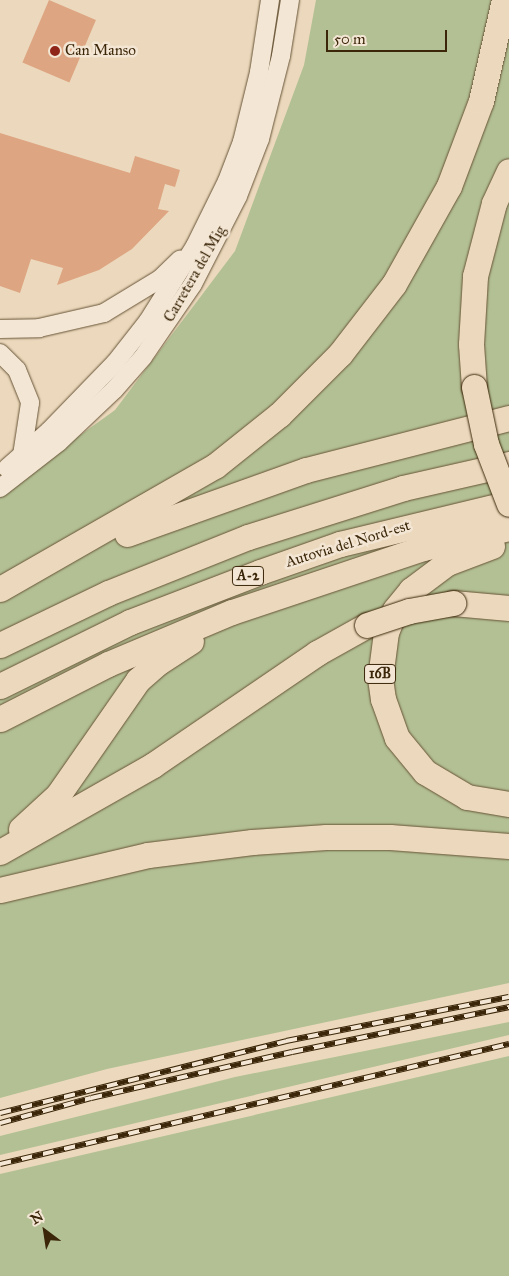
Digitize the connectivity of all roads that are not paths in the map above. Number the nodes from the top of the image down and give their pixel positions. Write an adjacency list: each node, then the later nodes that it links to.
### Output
1 (270, 0): 5 (street, Carretera del Mig)
2 (290, 0): 12 (street, Carretera del Mig)
3 (504, 0): 16 (highway)
4 (509, 171): 13 (highway, bridge)
5 (195, 246): 6 (street); 9 (street, Carretera del Mig)
6 (0, 329)
7 (0, 353): 9 (street)
8 (509, 418): 16 (highway)
9 (22, 455): 11 (street, Carretera del Mig)
10 (509, 464): 19 (highway, A-2)
11 (0, 473)
12 (0, 488)
13 (509, 503): 20 (highway, Autovia del Nord-est / A-2)
14 (509, 528): 17 (highway)
15 (509, 540): 22 (highway, 16B)
16 (0, 589)
17 (296, 589): 21 (highway); 23 (highway)
18 (509, 608): 25 (highway, bridge)
19 (0, 645)
20 (0, 686)
21 (0, 719)
22 (509, 804)
23 (0, 843)
24 (509, 846): 26 (highway)
25 (0, 852)
26 (0, 890)

